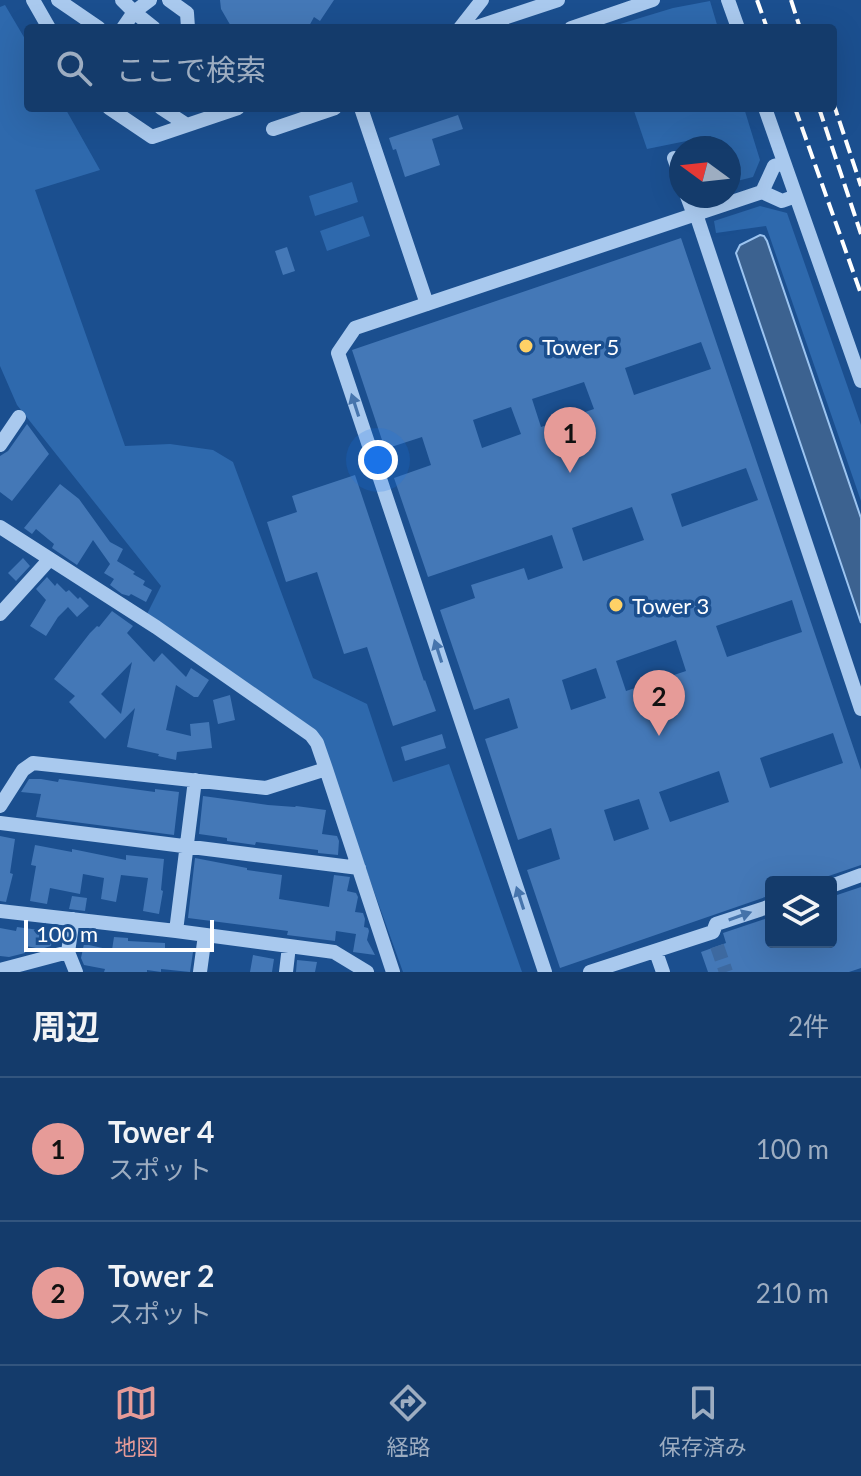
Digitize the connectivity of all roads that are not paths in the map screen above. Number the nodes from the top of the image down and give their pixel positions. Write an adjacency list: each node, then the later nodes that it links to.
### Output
1 (33, 0): 11 (street)
2 (58, 0): 12 (street)
3 (122, 0): 10 (street)
4 (150, 0): 10 (street)
5 (169, 0): 15 (street)
6 (482, 0): 16 (street)
7 (558, 0): 17 (street)
8 (653, 0): 18 (street)
9 (728, 0): 19 (street)
10 (134, 12): 13 (street); 14 (street)
11 (47, 24)
12 (93, 24)
13 (126, 24)
14 (149, 24)
15 (188, 24)
16 (463, 24)
17 (486, 24)
18 (583, 24)
19 (737, 24)
20 (115, 112): 26 (street)
21 (167, 112): 26 (street)
22 (220, 112): 26 (street)
23 (323, 112): 27 (street)
24 (362, 112): 33 (street)
25 (766, 112): 28 (street)
26 (187, 125)
27 (273, 129)
28 (784, 163): 29 (street); 30 (street)
29 (762, 192): 30 (street); 32 (street)
30 (796, 196): 34 (street)
31 (692, 208): 32 (street)
32 (695, 214): 33 (street); 40 (street)
33 (427, 304): 63 (street, one-way to 33)
34 (861, 381)
35 (19, 417): 36 (street)
36 (0, 444)
37 (0, 527): 38 (street)
38 (49, 560): 39 (street); 41 (street)
39 (0, 614)
40 (861, 709)
41 (326, 769): 42 (street); 46 (street)
42 (195, 780): 43 (street); 45 (street)
43 (0, 806)
44 (0, 823): 45 (street)
45 (186, 847): 46 (street); 52 (street)
46 (359, 868): 62 (street)
47 (861, 875): 48 (street)
48 (837, 884)
49 (765, 908): 56 (street, one-way to 49)
50 (0, 911): 51 (street)
51 (73, 919): 52 (street); 55 (street)
52 (176, 931): 53 (street)
53 (205, 935): 54 (street); 59 (street)
54 (289, 946): 60 (street); 61 (street)
55 (68, 952): 57 (street); 58 (street)
56 (656, 952): 64 (street); 65 (street)
57 (0, 970)
58 (76, 972)
59 (200, 972)
60 (286, 972)
61 (367, 972)
62 (393, 972)
63 (545, 972)
64 (590, 972)
65 (663, 972)

